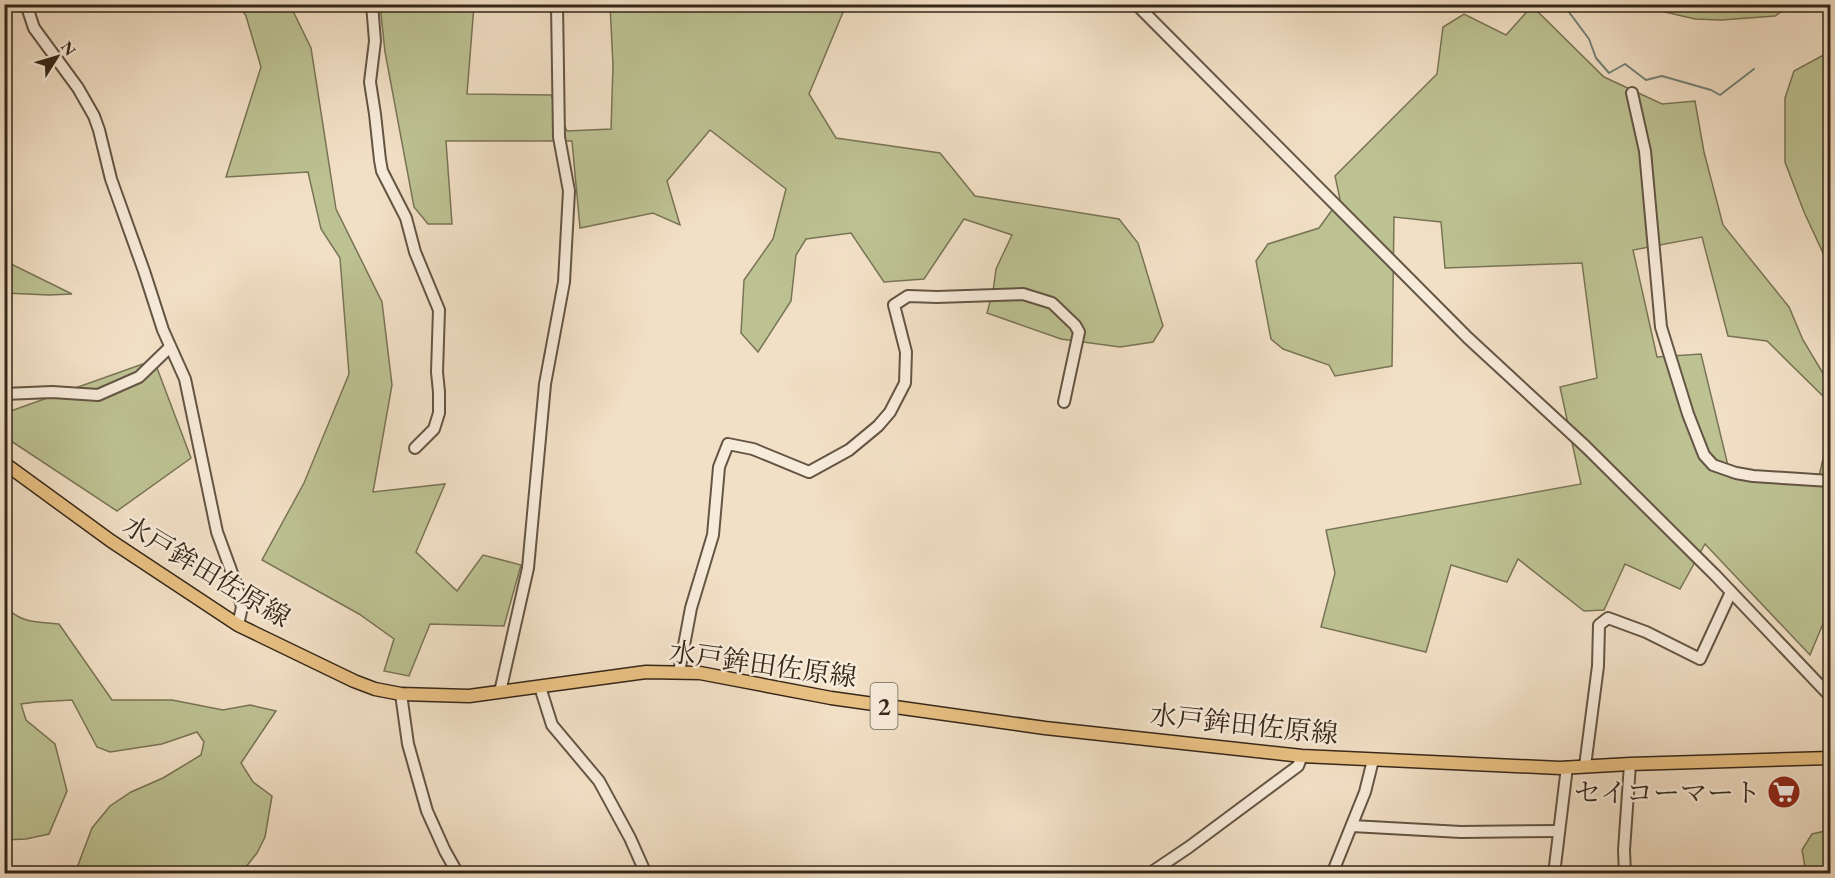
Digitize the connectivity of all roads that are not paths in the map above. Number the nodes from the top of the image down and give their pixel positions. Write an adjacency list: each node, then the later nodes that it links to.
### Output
1 (26, 4): 6 (street)
2 (372, 4): 9 (street)
3 (556, 4): 16 (street)
4 (1136, 4): 12 (street)
5 (1632, 93): 11 (street)
6 (170, 347): 7 (street); 13 (street)
7 (4, 394)
8 (1064, 402): 14 (street)
9 (415, 448)
10 (4, 463): 13 (main road, 水戸鉾田佐原線 / 2)
11 (1830, 481)
12 (1731, 591): 18 (street); 23 (street)
13 (238, 625): 17 (main road, 水戸鉾田佐原線 / 2)
14 (679, 672): 15 (main road, 水戸鉾田佐原線 / 2); 19 (main road, 水戸鉾田佐原線 / 2)
15 (540, 687): 16 (main road, 水戸鉾田佐原線 / 2); 28 (street)
16 (500, 692): 17 (main road, 水戸鉾田佐原線 / 2)
17 (401, 694): 27 (street)
18 (1830, 696)
19 (1302, 756): 21 (main road, 水戸鉾田佐原線 / 2); 29 (street)
20 (1830, 758): 22 (main road, 水戸鉾田佐原線 / 2)
21 (1373, 760): 24 (main road, 水戸鉾田佐原線 / 2); 25 (street)
22 (1630, 764): 23 (main road, 水戸鉾田佐原線 / 2); 32 (street)
23 (1585, 766): 24 (main road, 水戸鉾田佐原線 / 2)
24 (1567, 767): 26 (street)
25 (1352, 826): 26 (street); 30 (street)
26 (1559, 831): 31 (street)
27 (458, 873)
28 (646, 873)
29 (1149, 873)
30 (1332, 873)
31 (1554, 873)
32 (1625, 873)

